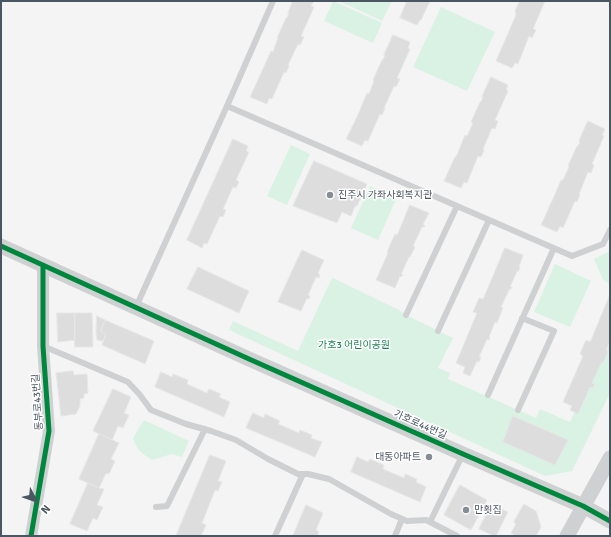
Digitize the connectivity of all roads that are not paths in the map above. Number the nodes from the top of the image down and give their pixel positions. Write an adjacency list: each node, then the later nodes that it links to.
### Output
1 (273, 1): 2 (lane)
2 (228, 106): 3 (lane); 9 (lane)
3 (457, 206): 4 (lane); 10 (lane)
4 (489, 220): 7 (lane); 12 (lane)
5 (610, 230): 7 (lane)
6 (1, 246): 8 (street)
7 (554, 248): 11 (lane)
8 (43, 265): 9 (street); 13 (street, 동부로43번길)
9 (136, 307): 17 (street, 가호로44번길)
10 (406, 315)
11 (522, 318): 14 (lane); 15 (lane)
12 (438, 331)
13 (43, 346): 16 (lane); 25 (street, 동부로43번길)
14 (488, 395)
15 (518, 410)
16 (205, 429): 19 (lane); 21 (lane)
17 (463, 454): 20 (street, 가호로44번길); 24 (lane)
18 (610, 458): 20 (street)
19 (303, 474): 22 (lane); 26 (lane)
20 (583, 506): 23 (street, 가호로44번길); 29 (street)
21 (156, 507)
22 (402, 519): 24 (lane); 27 (lane)
23 (610, 521)
24 (430, 522): 28 (lane)
25 (31, 536)
26 (276, 536)
27 (395, 536)
28 (456, 536)
29 (567, 536)

